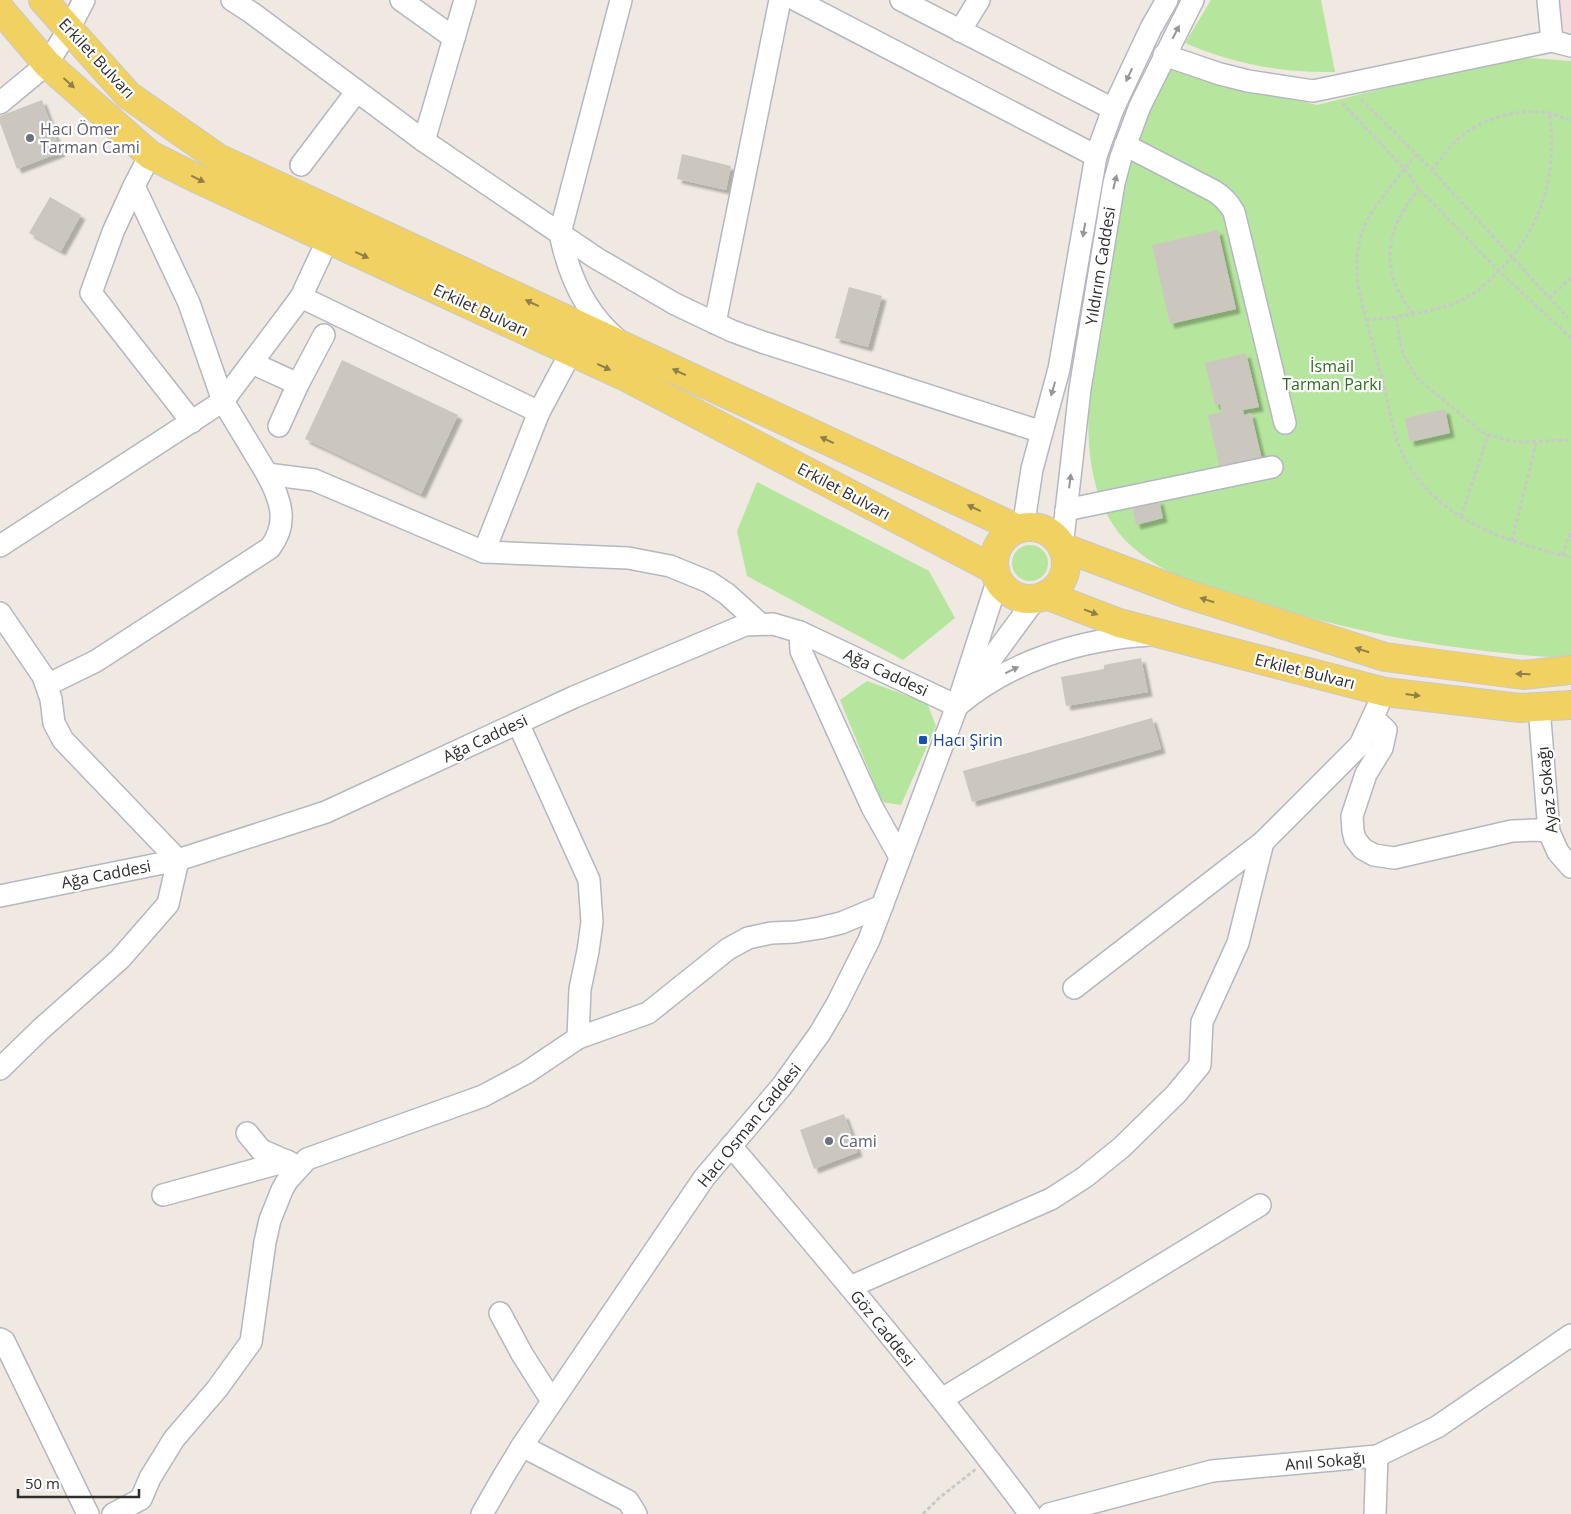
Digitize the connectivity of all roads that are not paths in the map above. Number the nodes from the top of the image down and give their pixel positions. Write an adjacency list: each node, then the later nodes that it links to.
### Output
1 (43, 0): 14 (main road, Erkilet Bulvarı)
2 (232, 0): 20 (street)
3 (401, 0): 16 (street)
4 (465, 0): 16 (street)
5 (621, 0): 29 (street)
6 (780, 0): 32 (street)
7 (796, 0): 26 (street)
8 (901, 0): 15 (street)
9 (979, 0): 15 (street)
10 (1167, 0): 22 (street, Yıldırım Caddesi, one-way to 22)
11 (1193, 0): 18 (street, Yıldırım Caddesi, one-way to 11)
12 (1548, 0): 17 (street)
13 (0, 9): 19 (main road, Erkilet Bulvarı)
14 (75, 10): 19 (street); 34 (main road, Erkilet Bulvarı, one-way to 14)
15 (960, 30): 22 (street)
16 (454, 38): 23 (street)
17 (1562, 44): 18 (street)
18 (1164, 55): 24 (street, Yıldırım Caddesi)
19 (47, 64): 21 (street); 25 (main road, Erkilet Bulvarı, one-way to 25)
20 (357, 91): 23 (street); 27 (street)
21 (0, 103)
22 (1113, 109): 26 (street, Yıldırım Caddesi)
23 (424, 141): 29 (street)
24 (1125, 146): 41 (street); 46 (street, Yıldırım Caddesi, one-way to 24)
25 (150, 155): 28 (street); 30 (main road, Erkilet Bulvarı, one-way to 30)
26 (1096, 156): 43 (street, Yıldırım Caddesi, one-way to 43)
27 (301, 165)
28 (134, 186): 38 (street); 40 (street)
29 (560, 233): 32 (street); 34 (street)
30 (328, 239): 31 (street); 35 (main road, Erkilet Bulvarı, one-way to 35)
31 (301, 296): 36 (street); 39 (street)
32 (715, 323): 43 (street)
33 (324, 335): 37 (street)
34 (627, 347): 47 (main road, Erkilet Bulvarı, one-way to 34)
35 (571, 352): 39 (street); 51 (main road, Erkilet Bulvarı, one-way to 51)
36 (252, 363): 37 (street); 38 (street)
37 (298, 384): 42 (street)
38 (223, 402): 40 (street); 45 (street)
39 (539, 412): 50 (street)
40 (192, 422): 48 (street)
41 (1284, 423)
42 (279, 426)
43 (1042, 432): 47 (street, Yıldırım Caddesi)
44 (1272, 467): 46 (street)
45 (267, 474): 50 (street); 58 (street)
46 (1066, 510): 49 (street, Yıldırım Caddesi)
47 (1021, 529): 49 (main road); 51 (main road)
48 (0, 546)
49 (1062, 547): 52 (main road); 57 (main road, one-way to 49)
50 (484, 552): 54 (street)
51 (997, 574): 52 (main road); 61 (street)
52 (1041, 596): 56 (main road, Erkilet Bulvarı, one-way to 56); 61 (street)
53 (0, 612): 58 (street)
54 (758, 624): 55 (street, Ağa Caddesi); 64 (street, Ağa Caddesi)
55 (800, 632): 61 (street, Ağa Caddesi); 67 (street)
56 (1162, 634): 59 (main road, Erkilet Bulvarı); 61 (street, one-way to 56)
57 (1571, 670)
58 (47, 685): 68 (street)
59 (1385, 692): 62 (main road, Erkilet Bulvarı, one-way to 62); 63 (street)
60 (1571, 705): 62 (main road, Erkilet Bulvarı)
61 (957, 706): 67 (street, Hacı Osman Caddesi)
62 (1539, 707): 65 (street, Ayaz Sokağı)
63 (1373, 718): 65 (street); 66 (street)
64 (518, 723): 68 (street, Ağa Caddesi); 73 (street)
65 (1549, 832): 69 (street, Ayaz Sokağı)
66 (1263, 842): 72 (street); 80 (street)
67 (900, 857): 71 (street, Hacı Osman Caddesi)
68 (178, 860): 70 (street, Ağa Caddesi); 74 (street)
69 (1571, 867)
70 (0, 896)
71 (882, 906): 73 (street); 76 (street, Hacı Osman Caddesi)
72 (1074, 988)
73 (578, 1038): 77 (street)
74 (0, 1069)
75 (247, 1133): 77 (street)
76 (731, 1146): 80 (street, Göz Caddesi); 85 (street, Hacı Osman Caddesi)
77 (293, 1163): 78 (street); 89 (street)
78 (163, 1195)
79 (1260, 1205): 84 (street)
80 (850, 1287): 84 (street, Göz Caddesi)
81 (500, 1314): 85 (street)
82 (1571, 1335): 87 (street, Anıl Sokağı)
83 (0, 1339): 88 (street)
84 (942, 1399): 92 (street, Göz Caddesi)
85 (552, 1401): 86 (street, Hacı Osman Caddesi)
86 (522, 1446): 90 (street, Hacı Osman Caddesi); 91 (street)
87 (1377, 1456): 93 (street, Anıl Sokağı); 94 (street)
88 (88, 1514)
89 (113, 1514)
90 (482, 1514)
91 (636, 1514)
92 (1030, 1514)
93 (1049, 1514)
94 (1375, 1514)

